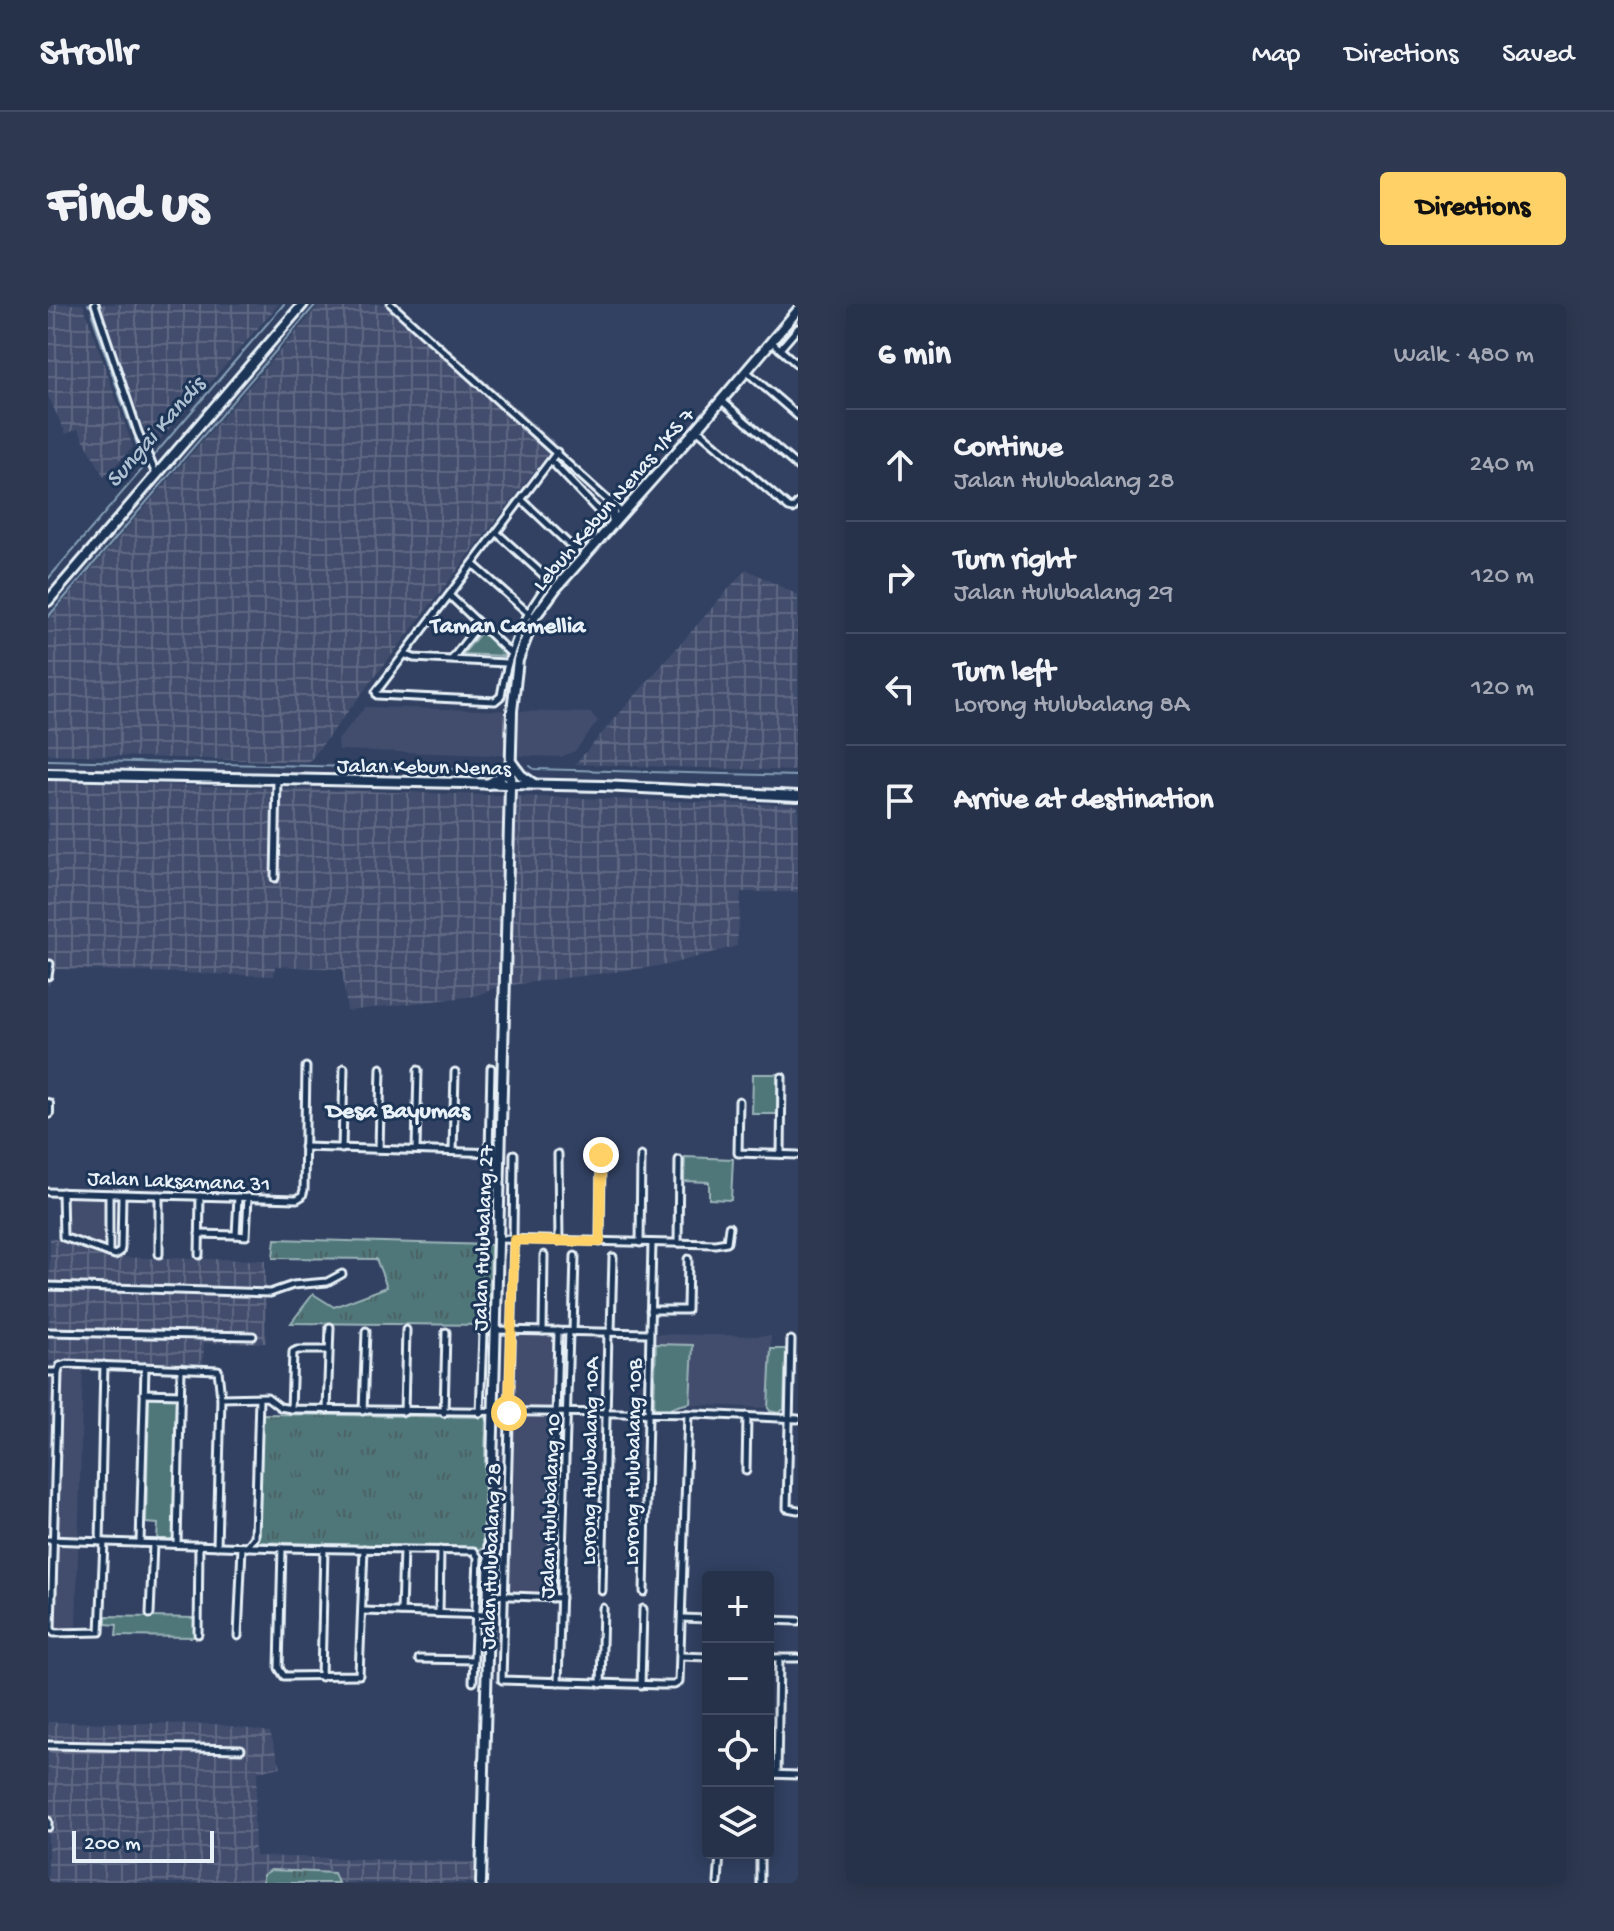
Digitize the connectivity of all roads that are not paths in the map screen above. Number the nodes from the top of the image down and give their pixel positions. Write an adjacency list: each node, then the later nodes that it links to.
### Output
1 (95, 304): 16 (street)
2 (303, 304): 16 (street)
3 (391, 304): 13 (street)
4 (798, 310): 6 (street, Lebuh Kebun Nenas 1/KS 7)
5 (798, 328): 7 (street)
6 (771, 342): 7 (street); 9 (street, Lebuh Kebun Nenas 1/KS 7)
7 (780, 349): 8 (street)
8 (798, 365)
9 (746, 371): 10 (street, Lebuh Kebun Nenas 1/KS 7); 11 (street)
10 (721, 400): 12 (street, Lebuh Kebun Nenas 1/KS 7); 15 (street)
11 (798, 416)
12 (697, 429): 19 (street, Lebuh Kebun Nenas 1/KS 7); 20 (street)
13 (557, 452): 14 (street); 18 (street)
14 (551, 461): 17 (street); 24 (street)
15 (798, 467)
16 (154, 470): 28 (street)
17 (522, 500): 23 (street); 24 (street)
18 (610, 502): 19 (street); 21 (street); 22 (street)
19 (630, 503): 21 (street, Lebuh Kebun Nenas 1/KS 7)
20 (798, 503)
21 (622, 513): 22 (street, Lebuh Kebun Nenas 1/KS 7)
22 (614, 522): 29 (street, Lebuh Kebun Nenas 1/KS 7)
23 (497, 533): 25 (street); 26 (street)
24 (575, 550): 26 (street)
25 (474, 565): 27 (street); 29 (street)
26 (549, 580): 29 (street)
27 (450, 596): 30 (street); 32 (street)
28 (48, 601)
29 (530, 615): 31 (street); 35 (street, Lebuh Kebun Nenas 1/KS 7)
30 (479, 624): 31 (street); 33 (street)
31 (510, 653): 34 (street)
32 (406, 655): 33 (street); 34 (street)
33 (452, 659): 34 (street)
34 (506, 663)
35 (512, 765): 38 (street); 39 (street, Lebuh Kebun Nenas 1/KS 7); 40 (street)
36 (48, 774): 37 (street, Jalan Kebun Nenas)
37 (277, 779): 38 (street, Jalan Kebun Nenas); 42 (street)
38 (488, 784): 39 (street, Jalan Kebun Nenas)
39 (511, 785): 40 (street, Jalan Kebun Nenas); 61 (street, Jalan Hulubalang 27)
40 (537, 785): 41 (street, Jalan Kebun Nenas)
41 (798, 796)
42 (275, 878)
43 (50, 964): 44 (street)
44 (48, 976)
45 (306, 1067): 55 (street)
46 (344, 1068): 56 (street)
47 (381, 1068): 57 (street)
48 (491, 1068): 60 (street)
49 (418, 1070): 58 (street)
50 (455, 1072): 59 (street)
51 (782, 1077): 64 (street)
52 (739, 1101): 64 (street)
53 (48, 1104): 54 (street)
54 (48, 1113)
55 (304, 1147): 56 (street); 76 (street, Jalan Laksamana 31)
56 (342, 1149): 57 (street)
57 (379, 1149): 58 (street)
58 (416, 1149): 59 (street)
59 (453, 1151): 60 (street)
60 (489, 1152): 61 (street)
61 (501, 1153): 80 (street, Jalan Hulubalang 27)
62 (514, 1154): 81 (street, Jalan Hulubalang 28)
63 (558, 1154): 82 (street)
64 (781, 1154): 66 (street)
65 (601, 1155): 83 (street)
66 (798, 1155)
67 (641, 1156): 84 (street)
68 (679, 1160): 86 (street)
69 (48, 1192): 70 (street, Jalan Laksamana 31)
70 (62, 1192): 71 (street, Jalan Laksamana 31); 87 (street)
71 (109, 1194): 72 (street, Jalan Laksamana 31); 87 (street)
72 (122, 1194): 73 (street, Jalan Laksamana 31); 87 (street)
73 (159, 1195): 74 (street, Jalan Laksamana 31); 88 (street)
74 (200, 1196): 75 (street, Jalan Laksamana 31); 78 (street)
75 (238, 1197): 76 (street, Jalan Laksamana 31); 79 (street)
76 (248, 1197): 79 (street)
77 (729, 1227): 86 (street)
78 (199, 1234): 79 (street); 89 (street)
79 (236, 1235)
80 (499, 1239): 81 (street); 99 (street, Jalan Hulubalang 27)
81 (514, 1240): 82 (street); 101 (street, Jalan Hulubalang 28)
82 (559, 1241): 83 (street)
83 (600, 1242): 84 (street)
84 (640, 1243): 85 (street)
85 (652, 1243): 86 (street); 96 (street, Lorong Hulubalang 10B)
86 (678, 1244)
87 (109, 1253)
88 (159, 1254)
89 (199, 1255)
90 (544, 1255): 102 (street)
91 (575, 1256): 106 (street, Jalan Hulubalang 10)
92 (613, 1257): 107 (street, Lorong Hulubalang 10A)
93 (688, 1259): 96 (street)
94 (342, 1274): 95 (street)
95 (48, 1286)
96 (650, 1310): 109 (street, Lorong Hulubalang 10B)
97 (330, 1327): 112 (street)
98 (406, 1330): 125 (street)
99 (496, 1330): 101 (street); 130 (street, Jalan Hulubalang 27)
100 (366, 1331): 124 (street)
101 (512, 1331): 102 (street); 131 (street, Jalan Hulubalang 28)
102 (543, 1331): 103 (street)
103 (558, 1331): 106 (street); 126 (street, Jalan Hulubalang 10)
104 (48, 1332): 110 (street)
105 (446, 1332): 128 (street)
106 (571, 1332): 107 (street); 127 (street, Jalan Hulubalang 10)
107 (609, 1332): 109 (street); 132 (street, Lorong Hulubalang 10A)
108 (483, 1333): 129 (street)
109 (649, 1333): 133 (street, Lorong Hulubalang 10B)
110 (253, 1336)
111 (791, 1340): 136 (street)
112 (329, 1350): 122 (street); 123 (street)
113 (104, 1365): 114 (street); 117 (street); 141 (street)
114 (145, 1367): 115 (street); 118 (street)
115 (181, 1368): 119 (street); 120 (street)
116 (48, 1372): 117 (street)
117 (58, 1372): 140 (street)
118 (144, 1393): 119 (street); 142 (street)
119 (180, 1394): 144 (street)
120 (221, 1398): 121 (street); 146 (street)
121 (259, 1398): 122 (street); 147 (street)
122 (291, 1409): 123 (street)
123 (327, 1410): 124 (street)
124 (363, 1411): 125 (street)
125 (404, 1412): 128 (street)
126 (556, 1412): 127 (street); 131 (street); 157 (street, Jalan Hulubalang 10)
127 (567, 1412): 132 (street); 158 (street, Jalan Hulubalang 10)
128 (444, 1413): 129 (street)
129 (480, 1413): 130 (street)
130 (494, 1413): 131 (street); 155 (street, Jalan Hulubalang 27)
131 (509, 1413): 156 (street, Jalan Hulubalang 28)
132 (605, 1413): 133 (street); 153 (street, Lorong Hulubalang 10A)
133 (648, 1413): 134 (street); 154 (street, Lorong Hulubalang 10B)
134 (688, 1414): 135 (street); 167 (street)
135 (747, 1416): 136 (street); 138 (street)
136 (788, 1418): 137 (street); 139 (street)
137 (798, 1419)
138 (746, 1471)
139 (798, 1510)
140 (50, 1540): 141 (street); 141 (street)
141 (102, 1542): 142 (street)
142 (140, 1543): 143 (street)
143 (153, 1544): 144 (street); 163 (street)
144 (177, 1544): 145 (street)
145 (199, 1545): 146 (street); 171 (street)
146 (217, 1546): 147 (street)
147 (244, 1547): 148 (street); 172 (street)
148 (282, 1548): 149 (street); 180 (street)
149 (324, 1548): 150 (street); 180 (street)
150 (364, 1549): 151 (street); 161 (street)
151 (403, 1550): 152 (street); 162 (street)
152 (440, 1550): 164 (street); 165 (street)
153 (602, 1591)
154 (644, 1592)
155 (489, 1595): 156 (street); 166 (street, Jalan Hulubalang 27)
156 (505, 1596): 157 (street); 182 (street, Jalan Hulubalang 28)
157 (552, 1598): 158 (street)
158 (561, 1598): 182 (street, Jalan Hulubalang 10)
159 (603, 1608): 183 (street)
160 (643, 1609): 184 (street)
161 (363, 1611): 162 (street); 180 (street)
162 (401, 1612): 164 (street)
163 (150, 1614)
164 (439, 1614): 165 (street)
165 (476, 1615): 166 (street); 179 (street)
166 (488, 1615): 193 (street, Jalan Hulubalang 27)
167 (682, 1618): 168 (street); 173 (street)
168 (702, 1619)
169 (774, 1620): 170 (street)
170 (798, 1621)
171 (198, 1634)
172 (238, 1636)
173 (681, 1656): 174 (street); 184 (street)
174 (702, 1657)
175 (774, 1658): 176 (street)
176 (779, 1658): 177 (street); 187 (street)
177 (798, 1658)
178 (419, 1659): 179 (street)
179 (474, 1660): 181 (street)
180 (321, 1677)
181 (473, 1682)
182 (558, 1682): 183 (street)
183 (601, 1684): 184 (street)
184 (641, 1685)
185 (48, 1745): 186 (street)
186 (241, 1749)
187 (777, 1774): 188 (street)
188 (798, 1775)
189 (48, 1821): 190 (street)
190 (48, 1827)
191 (720, 1859): 194 (street)
192 (760, 1859): 195 (street)
193 (481, 1883)
194 (718, 1883)
195 (760, 1883)

